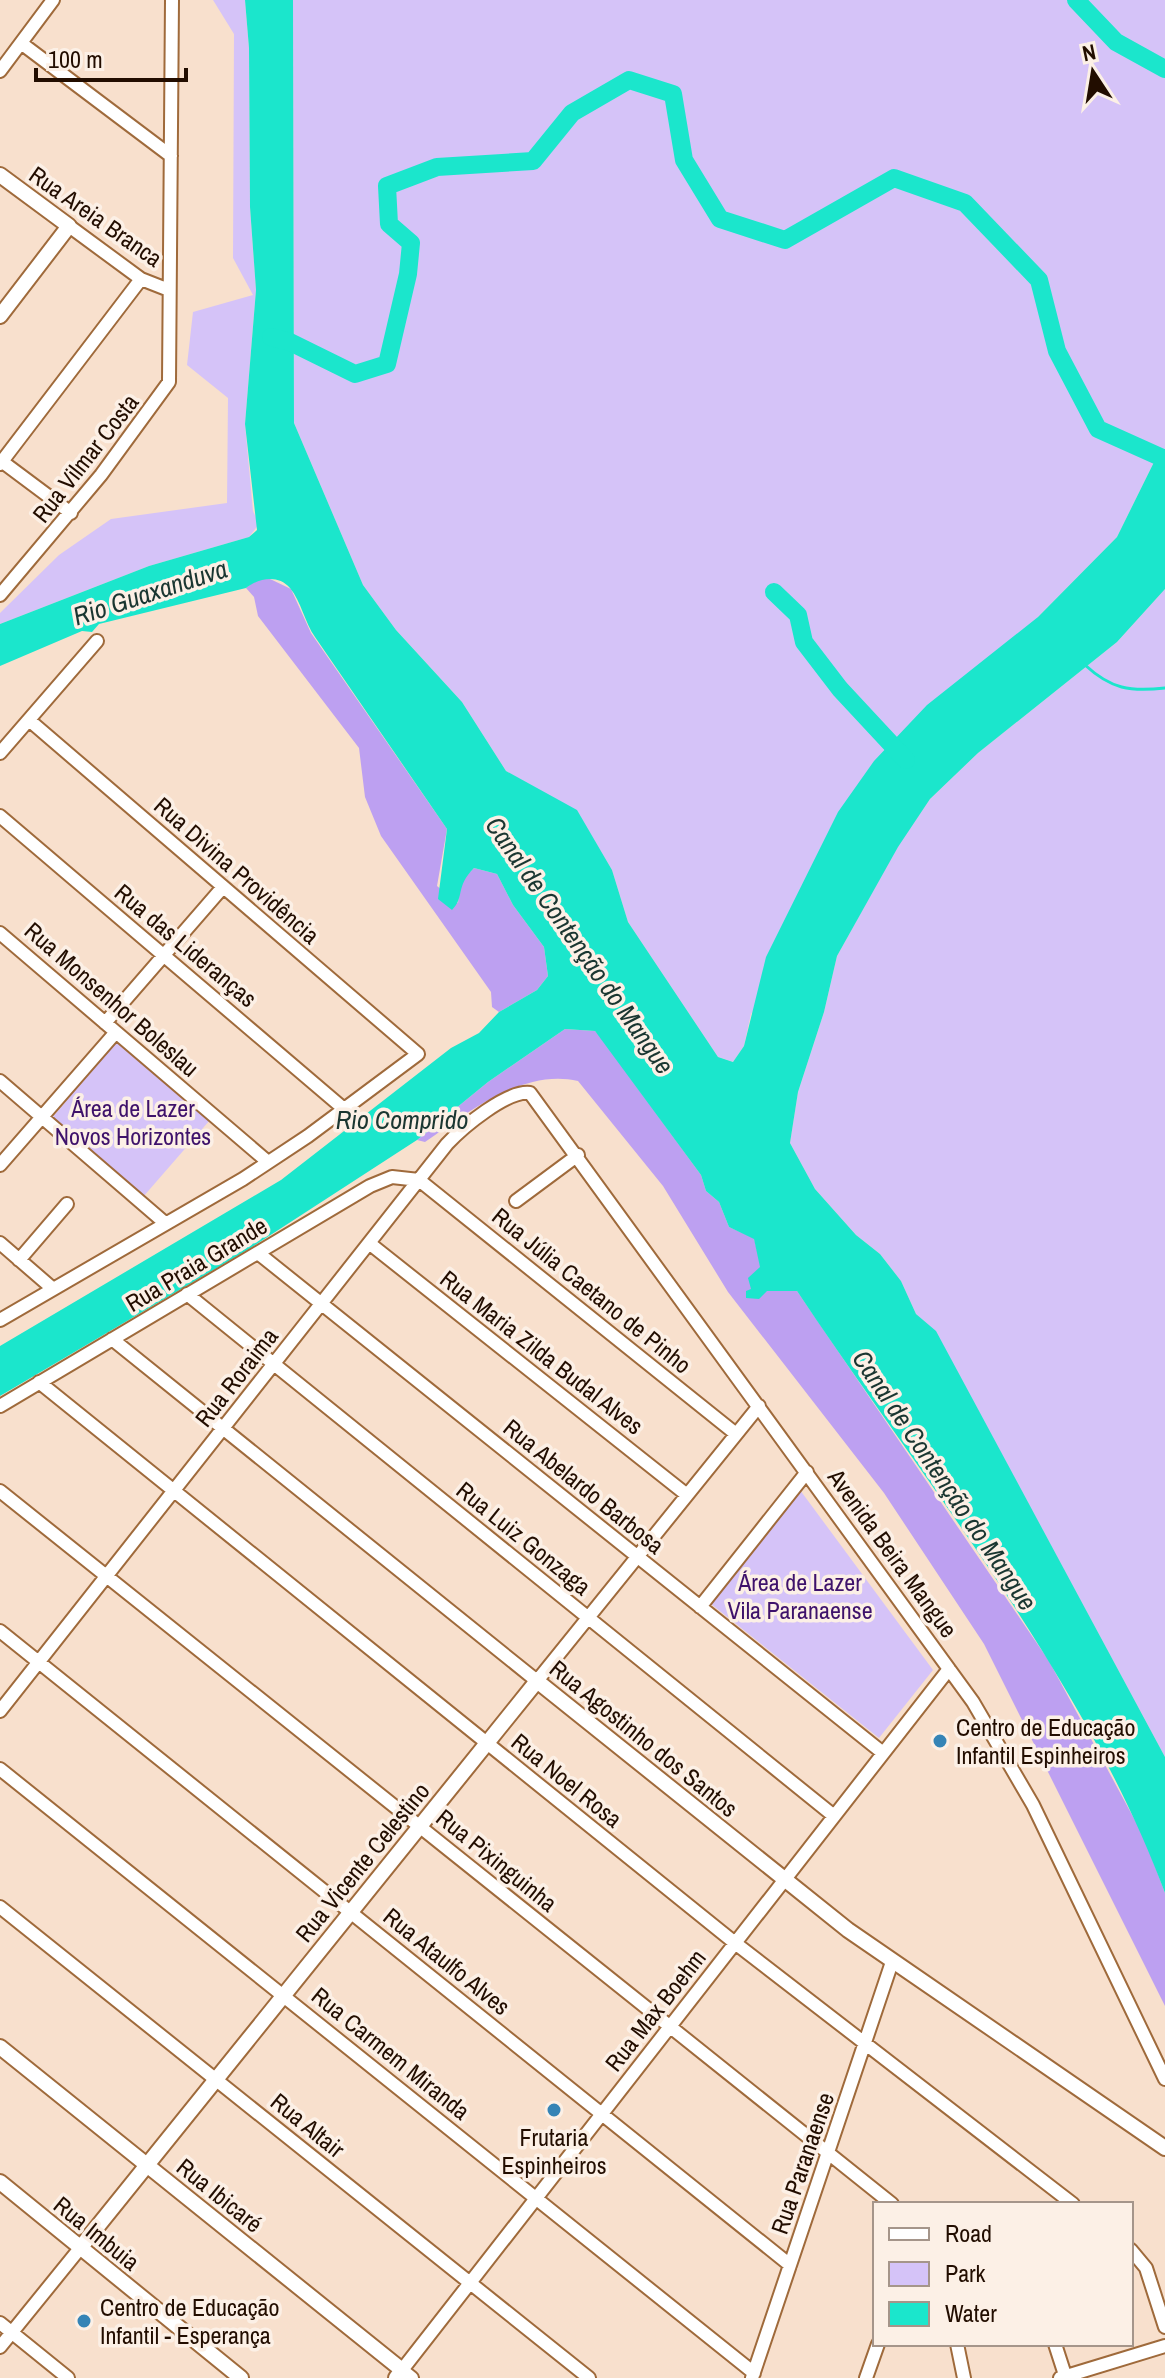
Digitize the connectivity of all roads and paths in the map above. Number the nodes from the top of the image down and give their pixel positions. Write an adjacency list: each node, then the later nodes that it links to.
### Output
1 (53, 0): 3 (street)
2 (170, 2): 5 (street)
3 (21, 43): 4 (street); 5 (street)
4 (0, 71)
5 (171, 156): 9 (street)
6 (0, 175): 7 (street, Rua Areia Branca)
7 (69, 226): 8 (street, Rua Areia Branca); 10 (street)
8 (141, 279): 9 (street, Rua Areia Branca); 11 (street)
9 (169, 290): 12 (street, Rua Vilmar Costa)
10 (1, 314)
11 (1, 462): 12 (street)
12 (71, 513): 13 (street, Rua Vilmar Costa)
13 (0, 595)
14 (97, 641): 15 (street)
15 (29, 720): 16 (street); 18 (street, Rua Divina Providência)
16 (0, 753)
17 (0, 816): 20 (street, Rua das Lideranças)
18 (223, 887): 20 (street); 25 (street, Rua Divina Providência)
19 (0, 933): 21 (street, Rua Monsenhor Boleslau)
20 (164, 955): 21 (street); 25 (street, Rua das Lideranças)
21 (105, 1023): 22 (street, Rua Monsenhor Boleslau)
22 (116, 1032): 26 (street); 28 (street, Rua Monsenhor Boleslau)
23 (0, 1081): 26 (street)
24 (525, 1092): 27 (street, Avenida Beira Mangue); 30 (street, Rua Roraima)
25 (344, 1109): 28 (street)
26 (42, 1117): 29 (street); 33 (street)
27 (578, 1155): 31 (street); 46 (street, Avenida Beira Mangue)
28 (268, 1162): 33 (street)
29 (0, 1165)
30 (419, 1180): 35 (street, Rua Roraima); 36 (street, Rua Praia Grande); 48 (street, Rua Júlia Caetano de Pinho)
31 (516, 1201)
32 (67, 1204): 37 (street)
33 (165, 1223): 38 (street)
34 (0, 1243): 37 (street)
35 (369, 1243): 40 (street, Rua Roraima); 52 (street, Rua Maria Zilda Budal Alves)
36 (258, 1253): 39 (street, Rua Praia Grande); 40 (street, Rua Abelardo Barbosa)
37 (19, 1260): 38 (street)
38 (52, 1288): 41 (street)
39 (187, 1294): 42 (street, Rua Praia Grande); 43 (street, Rua Luiz Gonzaga)
40 (321, 1304): 43 (street, Rua Roraima); 53 (street, Rua Abelardo Barbosa)
41 (0, 1320)
42 (112, 1339): 44 (street, Rua Praia Grande); 47 (street, Rua Agostinho dos Santos)
43 (273, 1364): 47 (street, Rua Roraima); 56 (street, Rua Luiz Gonzaga)
44 (39, 1382): 45 (street, Rua Praia Grande); 51 (street, Rua Noel Rosa)
45 (0, 1406)
46 (759, 1406): 48 (street, Rua Vicente Celestino); 49 (street, Avenida Beira Mangue)
47 (223, 1428): 51 (street, Rua Roraima); 60 (street, Rua Agostinho dos Santos)
48 (736, 1434): 52 (street, Rua Vicente Celestino)
49 (807, 1472): 55 (street); 59 (street, Avenida Beira Mangue)
50 (0, 1491): 54 (street, Rua Pixinguinha)
51 (174, 1491): 54 (street, Rua Roraima); 62 (street, Rua Noel Rosa)
52 (687, 1495): 53 (street, Rua Vicente Celestino)
53 (637, 1557): 55 (street, Rua Abelardo Barbosa); 56 (street, Rua Vicente Celestino)
54 (107, 1576): 58 (street, Rua Roraima); 66 (street, Rua Pixinguinha)
55 (700, 1607): 63 (street, Rua Abelardo Barbosa)
56 (588, 1618): 60 (street, Rua Vicente Celestino); 65 (street, Rua Luiz Gonzaga)
57 (0, 1631): 58 (street, Rua Ataulfo Alves)
58 (39, 1662): 61 (street, Rua Roraima); 69 (street, Rua Ataulfo Alves)
59 (949, 1669): 63 (street, Rua Max Boehm); 77 (street, Avenida Beira Mangue)
60 (537, 1681): 62 (street, Rua Vicente Celestino); 67 (street, Rua Agostinho dos Santos)
61 (0, 1711)
62 (487, 1743): 66 (street, Rua Vicente Celestino); 70 (street, Rua Noel Rosa)
63 (883, 1753): 65 (street, Rua Max Boehm)
64 (0, 1769): 72 (street, Rua Carmem Miranda)
65 (834, 1816): 67 (street, Rua Max Boehm)
66 (420, 1826): 69 (street, Rua Vicente Celestino); 73 (street, Rua Pixinguinha)
67 (785, 1879): 70 (street, Rua Max Boehm); 71 (street, Rua Agostinho dos Santos)
68 (0, 1907): 76 (street, Rua Altair)
69 (351, 1912): 72 (street, Rua Vicente Celestino); 78 (street, Rua Ataulfo Alves)
70 (735, 1943): 73 (street, Rua Max Boehm); 74 (street, Rua Noel Rosa)
71 (892, 1962): 74 (street, Rua Paranaense); 79 (street, Rua Agostinho dos Santos)
72 (284, 1994): 76 (street, Rua Vicente Celestino); 83 (street, Rua Carmem Miranda)
73 (670, 2027): 78 (street, Rua Max Boehm); 80 (street, Rua Pixinguinha)
74 (865, 2044): 80 (street, Rua Paranaense); 85 (street, Rua Noel Rosa)
75 (0, 2047): 81 (street, Rua Ibicaré)
76 (216, 2079): 81 (street, Rua Vicente Celestino); 89 (street, Rua Altair)
77 (1165, 2079)
78 (602, 2114): 83 (street, Rua Max Boehm); 88 (street, Rua Ataulfo Alves)
79 (1165, 2148)
80 (828, 2153): 84 (street, Rua Pixinguinha); 88 (street, Rua Paranaense)
81 (147, 2165): 86 (street, Rua Vicente Celestino); 98 (street, Rua Ibicaré)
82 (0, 2182): 86 (street, Rua Imbuia)
83 (535, 2199): 89 (street, Rua Max Boehm); 100 (street, Rua Carmem Miranda)
84 (889, 2202)
85 (1070, 2202)
86 (81, 2247): 92 (street, Rua Vicente Celestino); 103 (street, Rua Imbuia)
87 (1133, 2252): 91 (street)
88 (790, 2265): 100 (street, Rua Paranaense)
89 (470, 2283): 98 (street, Rua Max Boehm); 99 (street, Rua Altair)
90 (0, 2323): 92 (street)
91 (1165, 2327)
92 (12, 2332): 97 (street, Rua Vicente Celestino); 102 (street)
93 (877, 2346): 104 (street)
94 (957, 2346): 105 (street)
95 (1056, 2346): 101 (street)
96 (1165, 2346): 101 (street)
97 (0, 2347)
98 (403, 2375)
99 (583, 2376)
100 (753, 2376)
101 (1063, 2376)
102 (68, 2378)
103 (241, 2378)
104 (866, 2378)
105 (964, 2378)

